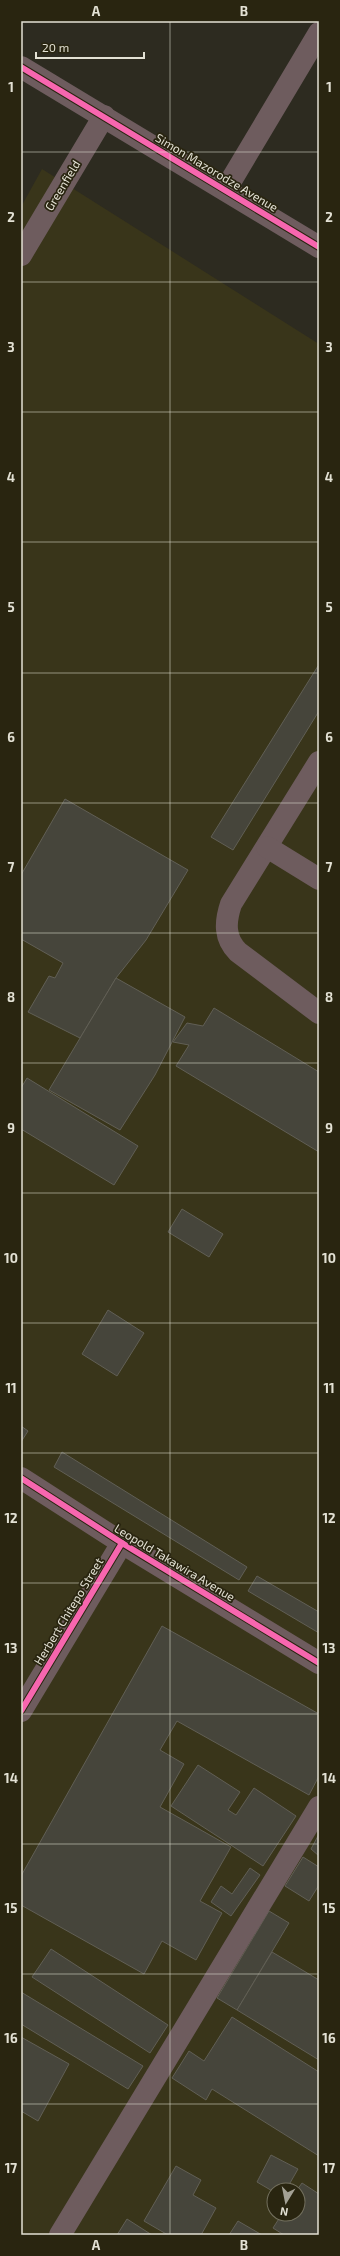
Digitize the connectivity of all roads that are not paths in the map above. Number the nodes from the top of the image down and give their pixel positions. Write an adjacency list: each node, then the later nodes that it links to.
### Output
1 (319, 33): 4 (street)
2 (21, 67): 3 (street, Simon Mazorodze Avenue)
3 (104, 116): 4 (street, Simon Mazorodze Avenue); 6 (street, Greenfield)
4 (226, 189): 5 (street, Simon Mazorodze Avenue)
5 (319, 246)
6 (21, 255)
7 (319, 762): 8 (street)
8 (267, 846): 9 (street); 10 (street)
9 (319, 879)
10 (319, 1013)
11 (21, 1478): 12 (street, Leopold Takawira Avenue)
12 (122, 1543): 13 (street, Leopold Takawira Avenue); 14 (street, Herbert Chitepo Street)
13 (319, 1663)
14 (21, 1711)
15 (319, 1807): 16 (street)
16 (60, 2235)

